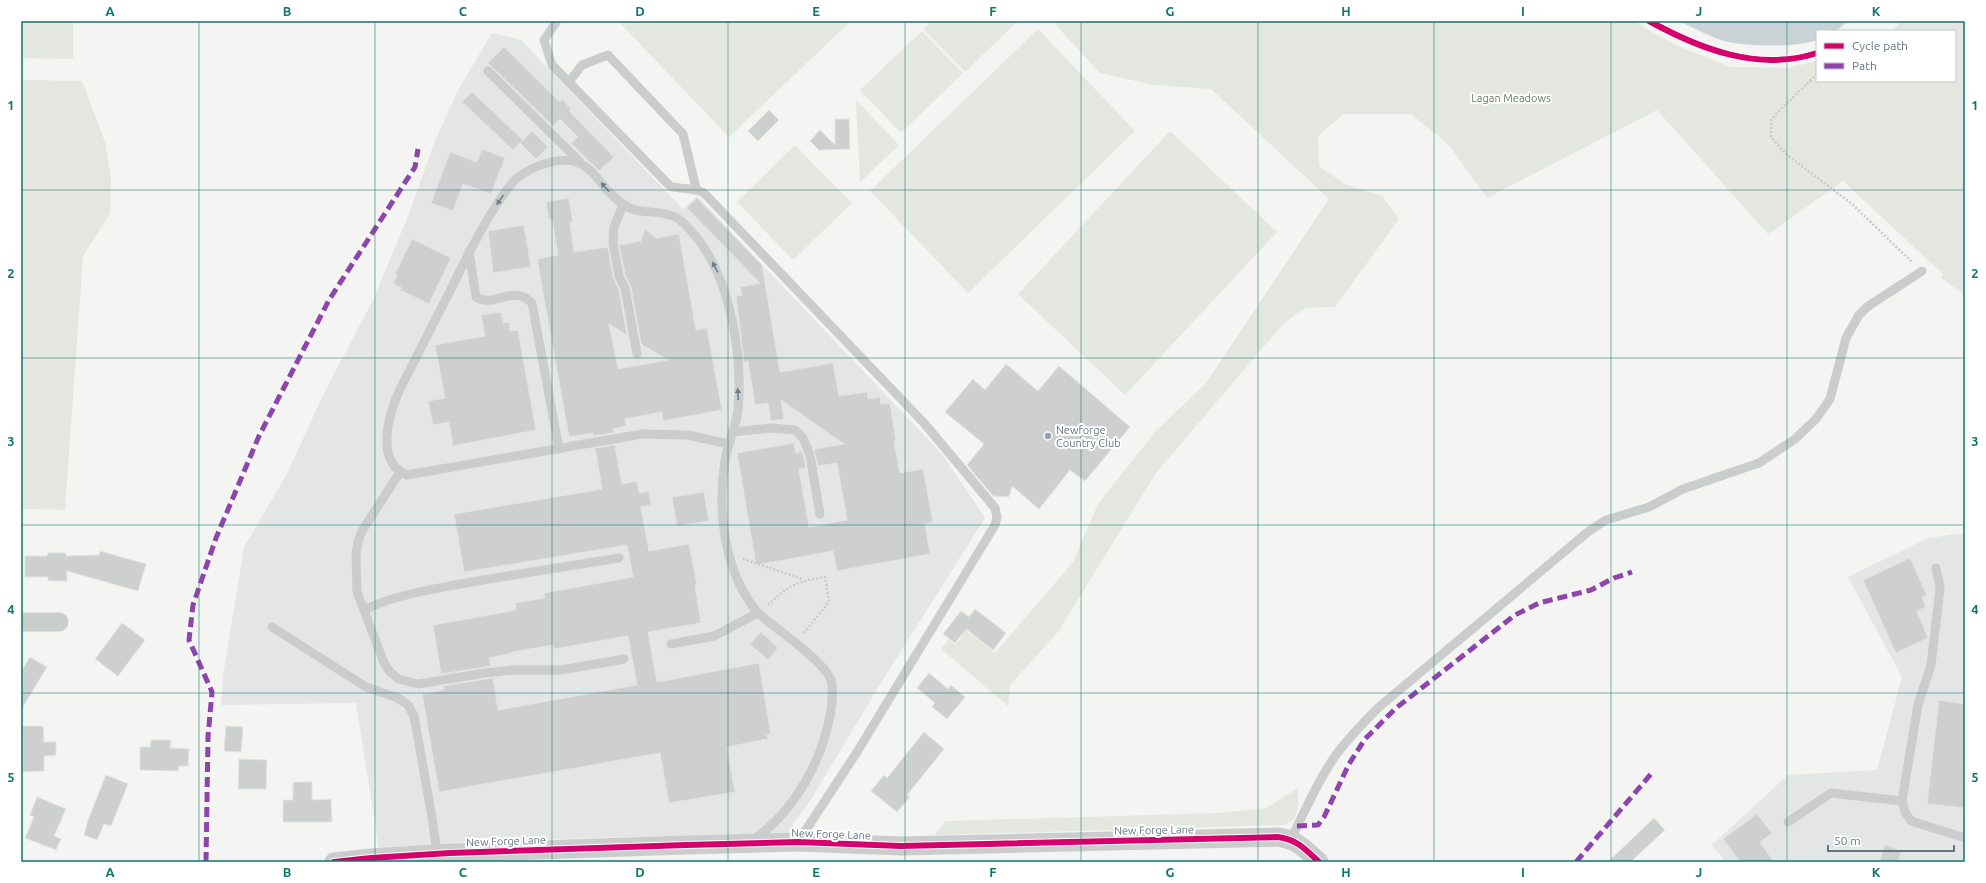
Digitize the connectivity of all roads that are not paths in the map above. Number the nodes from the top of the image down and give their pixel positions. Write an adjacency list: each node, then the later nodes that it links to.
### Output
1 (557, 21): 3 (lane)
2 (488, 71): 4 (lane)
3 (569, 82): 5 (lane); 5 (lane)
4 (581, 163): 6 (lane, one-way to 4); 7 (lane, one-way to 7)
5 (696, 188): 28 (lane)
6 (623, 204): 9 (lane); 10 (lane, one-way to 6)
7 (468, 251): 12 (lane); 13 (lane)
8 (1922, 271): 27 (lane)
9 (637, 354)
10 (732, 432): 11 (lane); 14 (lane)
11 (728, 444): 12 (lane); 18 (lane)
12 (559, 449): 13 (lane)
13 (400, 472): 17 (lane)
14 (820, 514)
15 (619, 558): 17 (lane)
16 (1936, 568): 24 (lane)
17 (364, 610): 23 (lane)
18 (758, 613): 22 (lane); 29 (lane)
19 (21, 622): 20 (street)
20 (59, 622)
21 (272, 627): 30 (lane)
22 (671, 644)
23 (624, 659)
24 (1902, 801): 25 (lane); 26 (lane)
25 (1788, 822)
26 (1965, 838)
27 (1291, 839): 28 (street, New Forge Lane); 32 (street)
28 (798, 842): 29 (street, New Forge Lane)
29 (749, 843): 30 (street, New Forge Lane)
30 (437, 854): 31 (street, New Forge Lane)
31 (334, 862)
32 (1319, 862)

